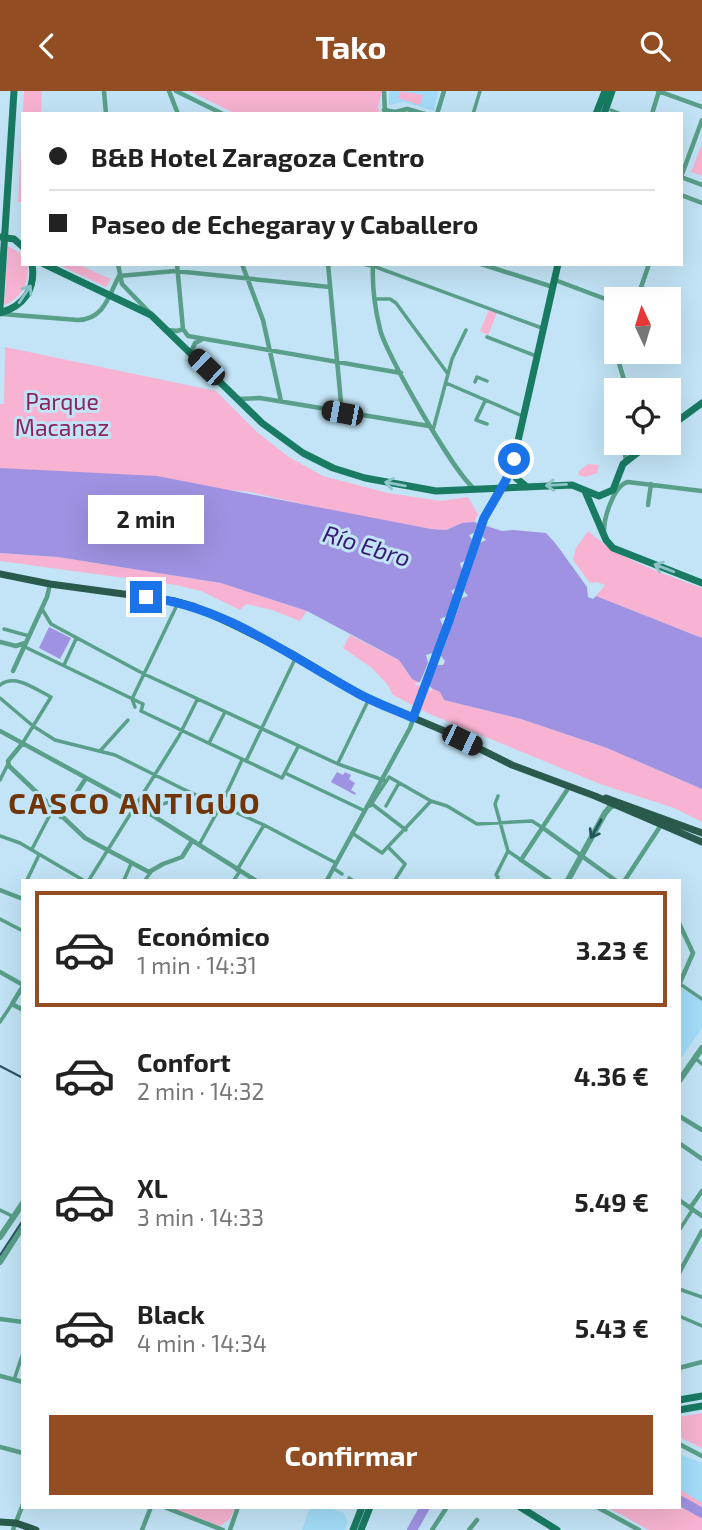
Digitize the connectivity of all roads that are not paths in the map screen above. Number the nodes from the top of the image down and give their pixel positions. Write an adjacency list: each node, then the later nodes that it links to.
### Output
1 (13, 91): 28 (main road)
2 (104, 91): 11 (street)
3 (169, 91): 12 (street)
4 (176, 91): 13 (street)
5 (384, 91): 14 (street)
6 (444, 91): 17 (street)
7 (480, 91): 18 (street)
8 (659, 91): 10 (street); 21 (street)
9 (609, 92): 19 (main road); 20 (main road)
10 (702, 107)
11 (106, 112)
12 (177, 112)
13 (219, 112)
14 (385, 112)
15 (395, 112): 16 (street)
16 (418, 112)
17 (438, 112)
18 (474, 112)
19 (597, 112)
20 (608, 112)
21 (653, 112)
22 (702, 120): 23 (street)
23 (683, 172)
24 (683, 178): 25 (street)
25 (702, 185)
26 (683, 196): 27 (street)
27 (702, 203)
28 (3, 237): 29 (main road); 50 (main road)
29 (21, 245)
30 (32, 266): 50 (main road, one-way to 30)
31 (48, 266): 47 (main road)
32 (118, 266): 42 (street)
33 (177, 266): 41 (street)
34 (243, 266): 43 (street)
35 (328, 266): 45 (street)
36 (373, 266): 48 (street)
37 (376, 266): 53 (street)
38 (488, 266): 44 (street)
39 (558, 266): 44 (main road)
40 (648, 266): 46 (street)
41 (178, 271): 42 (street); 43 (street); 52 (street)
42 (119, 276): 47 (street); 51 (street)
43 (248, 279): 45 (street); 58 (street)
44 (554, 284): 49 (street); 53 (main road)
45 (330, 286): 61 (street)
46 (640, 287)
47 (110, 295): 50 (street); 51 (main road)
48 (375, 299): 62 (street); 63 (street)
49 (604, 299)
50 (0, 312)
51 (153, 317): 54 (main road)
52 (183, 329): 54 (street); 57 (street)
53 (544, 329): 60 (main road)
54 (168, 330): 59 (main road)
55 (466, 330): 63 (street)
56 (487, 337): 60 (street)
57 (202, 340): 58 (street); 59 (street)
58 (271, 351): 61 (street); 69 (street)
59 (191, 352): 67 (main road)
60 (538, 357): 79 (main road)
61 (336, 362): 62 (street); 71 (street)
62 (401, 373): 75 (street)
63 (448, 375): 66 (street)
64 (476, 378): 65 (street)
65 (487, 381)
66 (446, 383): 68 (street); 75 (street)
67 (238, 399): 69 (street); 85 (main road, one-way to 67)
68 (485, 400): 72 (street); 74 (street)
69 (281, 401): 71 (street)
70 (699, 408): 73 (main road)
71 (342, 413): 75 (street)
72 (520, 415)
73 (681, 420)
74 (487, 424)
75 (431, 429): 85 (street)
76 (625, 455): 78 (street)
77 (634, 455): 78 (main road)
78 (626, 461): 80 (main road)
79 (513, 463): 83 (main road); 84 (main road)
80 (621, 469): 81 (street); 86 (main road)
81 (628, 482): 82 (street); 89 (street)
82 (651, 485): 87 (street); 88 (street)
83 (527, 487): 84 (main road); 86 (main road, one-way to 83)
84 (502, 488): 85 (main road); 110 (street)
85 (482, 490)
86 (584, 490): 89 (main road)
87 (702, 491)
88 (648, 505)
89 (605, 538): 91 (main road, one-way to 89)
90 (0, 574): 92 (main road)
91 (702, 583)
92 (50, 584): 93 (main road); 94 (street)
93 (179, 601): 99 (main road); 102 (street)
94 (42, 609): 96 (street); 98 (street)
95 (4, 629): 98 (street)
96 (76, 639): 100 (street); 102 (street)
97 (0, 642): 98 (street)
98 (25, 642): 100 (street); 101 (street)
99 (296, 657): 105 (main road); 113 (street)
100 (64, 666): 104 (street)
101 (13, 671)
102 (144, 674): 104 (street); 106 (street)
103 (0, 685): 112 (street)
104 (132, 699): 108 (street); 114 (street)
105 (369, 699): 110 (main road); 122 (street)
106 (197, 700): 109 (street); 114 (street)
107 (1, 701): 112 (street)
108 (135, 707)
109 (225, 712): 113 (street); 116 (street)
110 (413, 718): 127 (street); 129 (main road)
111 (128, 720): 119 (street)
112 (33, 726): 117 (street); 119 (street)
113 (262, 729): 118 (street); 120 (street)
114 (182, 730): 116 (street); 124 (street)
115 (0, 731): 117 (street)
116 (209, 743): 120 (street)
117 (22, 744): 121 (street); 125 (street)
118 (298, 746): 122 (street); 123 (street)
119 (100, 751): 124 (street)
120 (245, 760): 123 (street); 136 (street)
121 (8, 762): 126 (street); 139 (street)
122 (338, 764): 127 (street)
123 (285, 773): 141 (street)
124 (155, 775): 130 (street); 135 (street)
125 (86, 778): 135 (street); 142 (street)
126 (0, 780)
127 (383, 780): 128 (street); 141 (street); 147 (street)
128 (398, 783): 133 (street); 138 (street)
129 (569, 787): 132 (main road); 146 (street)
130 (190, 792): 136 (street); 140 (street)
131 (498, 796): 143 (street)
132 (595, 796): 134 (main road); 137 (main road)
133 (431, 801): 143 (street); 147 (street)
134 (627, 804): 137 (street); 149 (main road)
135 (136, 805): 140 (street); 157 (street)
136 (221, 805): 145 (street); 153 (street)
137 (613, 805): 144 (main road); 159 (street, one-way to 159)
138 (386, 806)
139 (53, 809): 142 (street); 155 (street)
140 (144, 810): 151 (street)
141 (363, 810): 148 (street)
142 (61, 817): 157 (street)
143 (500, 823): 146 (street); 156 (street)
144 (662, 824): 152 (main road); 179 (street)
145 (264, 825): 162 (street); 163 (street)
146 (543, 828): 159 (street); 160 (street)
147 (404, 831): 154 (street)
148 (352, 833): 154 (street); 162 (street)
149 (702, 833)
150 (0, 836): 155 (street)
151 (192, 841): 153 (street); 164 (street)
152 (702, 842)
153 (198, 845): 163 (street)
154 (389, 848): 174 (street)
155 (32, 849): 158 (street)
156 (508, 851): 160 (street); 175 (street)
157 (107, 852): 161 (street); 168 (street)
158 (39, 855): 166 (street); 167 (street)
159 (582, 855): 177 (street); 178 (street)
160 (522, 860): 176 (street)
161 (131, 864): 164 (street); 169 (street)
162 (335, 865): 165 (street); 173 (street)
163 (239, 870): 171 (street); 172 (street)
164 (151, 872): 170 (street)
165 (342, 874)
166 (27, 879)
167 (81, 879)
168 (90, 879)
169 (124, 879)
170 (146, 879)
171 (234, 879)
172 (253, 879)
173 (328, 879)
174 (396, 879)
175 (499, 879)
176 (549, 879)
177 (569, 879)
178 (614, 879)
179 (626, 879)
180 (0, 890): 181 (street)
181 (21, 898)
182 (0, 919): 184 (street)
183 (681, 928): 186 (street)
184 (21, 930)
185 (0, 972): 187 (street)
186 (681, 980)
187 (21, 985)
188 (681, 986): 190 (street)
189 (21, 989): 191 (street)
190 (702, 999)
191 (12, 1004): 192 (street); 193 (street)
192 (21, 1009)
193 (0, 1022)
194 (702, 1048): 195 (street)
195 (695, 1058): 196 (street); 197 (street)
196 (702, 1064)
197 (681, 1078)
198 (681, 1117): 199 (street)
199 (700, 1127)
200 (681, 1144): 201 (street)
201 (702, 1159)
202 (702, 1191): 205 (street)
203 (681, 1202): 205 (street)
204 (21, 1206): 208 (street)
205 (692, 1209): 207 (street); 210 (street)
206 (0, 1210): 208 (street)
207 (702, 1216)
208 (14, 1217): 214 (street)
209 (681, 1219): 210 (street)
210 (685, 1221): 211 (street)
211 (681, 1227)
212 (21, 1229): 215 (street)
213 (702, 1231): 216 (street)
214 (0, 1237)
215 (0, 1262)
216 (681, 1268)
217 (681, 1290): 218 (street)
218 (702, 1297)
219 (681, 1317): 222 (street)
220 (0, 1319): 221 (street)
221 (21, 1322)
222 (702, 1326)
223 (21, 1359): 227 (street)
224 (702, 1362): 225 (street)
225 (681, 1367)
226 (0, 1376): 227 (street)
227 (14, 1380): 228 (street)
228 (21, 1382)
229 (702, 1396): 230 (main road)
230 (681, 1400)
231 (702, 1406): 232 (main road)
232 (681, 1410)
233 (681, 1445): 236 (street)
234 (0, 1447): 235 (street)
235 (21, 1452)
236 (702, 1455)
237 (21, 1509): 248 (street)
238 (150, 1509): 252 (street)
239 (169, 1509): 253 (street)
240 (237, 1509): 254 (street)
241 (362, 1509): 255 (main road)
242 (363, 1509): 249 (main road)
243 (446, 1509): 256 (street)
244 (523, 1509): 250 (main road)
245 (601, 1509): 258 (street)
246 (477, 1520): 257 (street)
247 (0, 1522): 248 (main road)
248 (15, 1526): 251 (main road)
249 (363, 1528)
250 (553, 1529)
251 (36, 1530)
252 (142, 1530)
253 (223, 1530)
254 (230, 1530)
255 (353, 1530)
256 (432, 1530)
257 (469, 1530)
258 (639, 1530)

